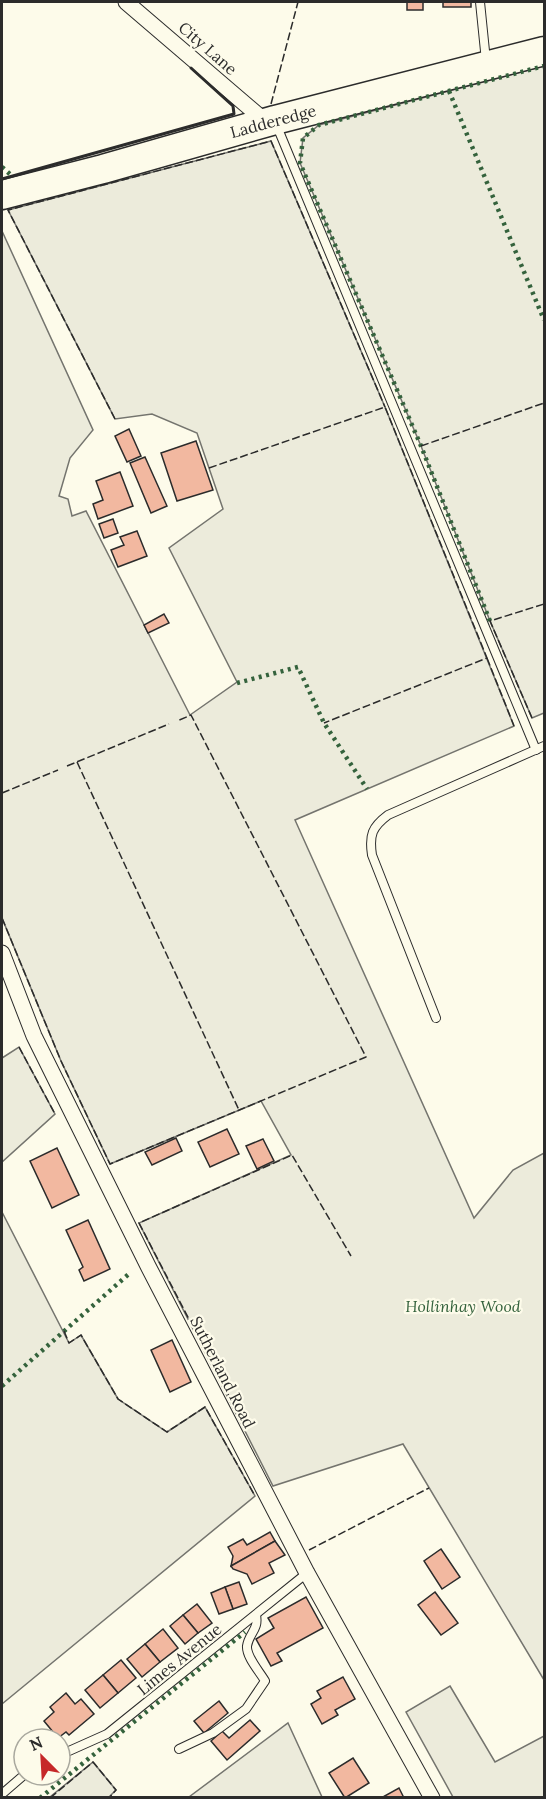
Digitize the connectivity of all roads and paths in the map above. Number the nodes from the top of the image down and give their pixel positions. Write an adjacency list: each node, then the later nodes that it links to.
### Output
1 (126, 2): 5 (street, City Lane)
2 (480, 2): 4 (lane)
3 (544, 51): 4 (highway, Ladderedge)
4 (487, 65): 5 (highway, Ladderedge)
5 (270, 121): 6 (highway, Ladderedge); 8 (lane)
6 (2, 195)
7 (544, 746): 8 (lane)
8 (536, 750): 10 (lane)
9 (2, 953): 11 (street, Sutherland Road)
10 (436, 1018)
11 (307, 1573): 12 (lane, Limes Avenue); 15 (street, Sutherland Road)
12 (256, 1615): 13 (lane); 14 (lane, Limes Avenue)
13 (179, 1749)
14 (72, 1750)
15 (432, 1797)

